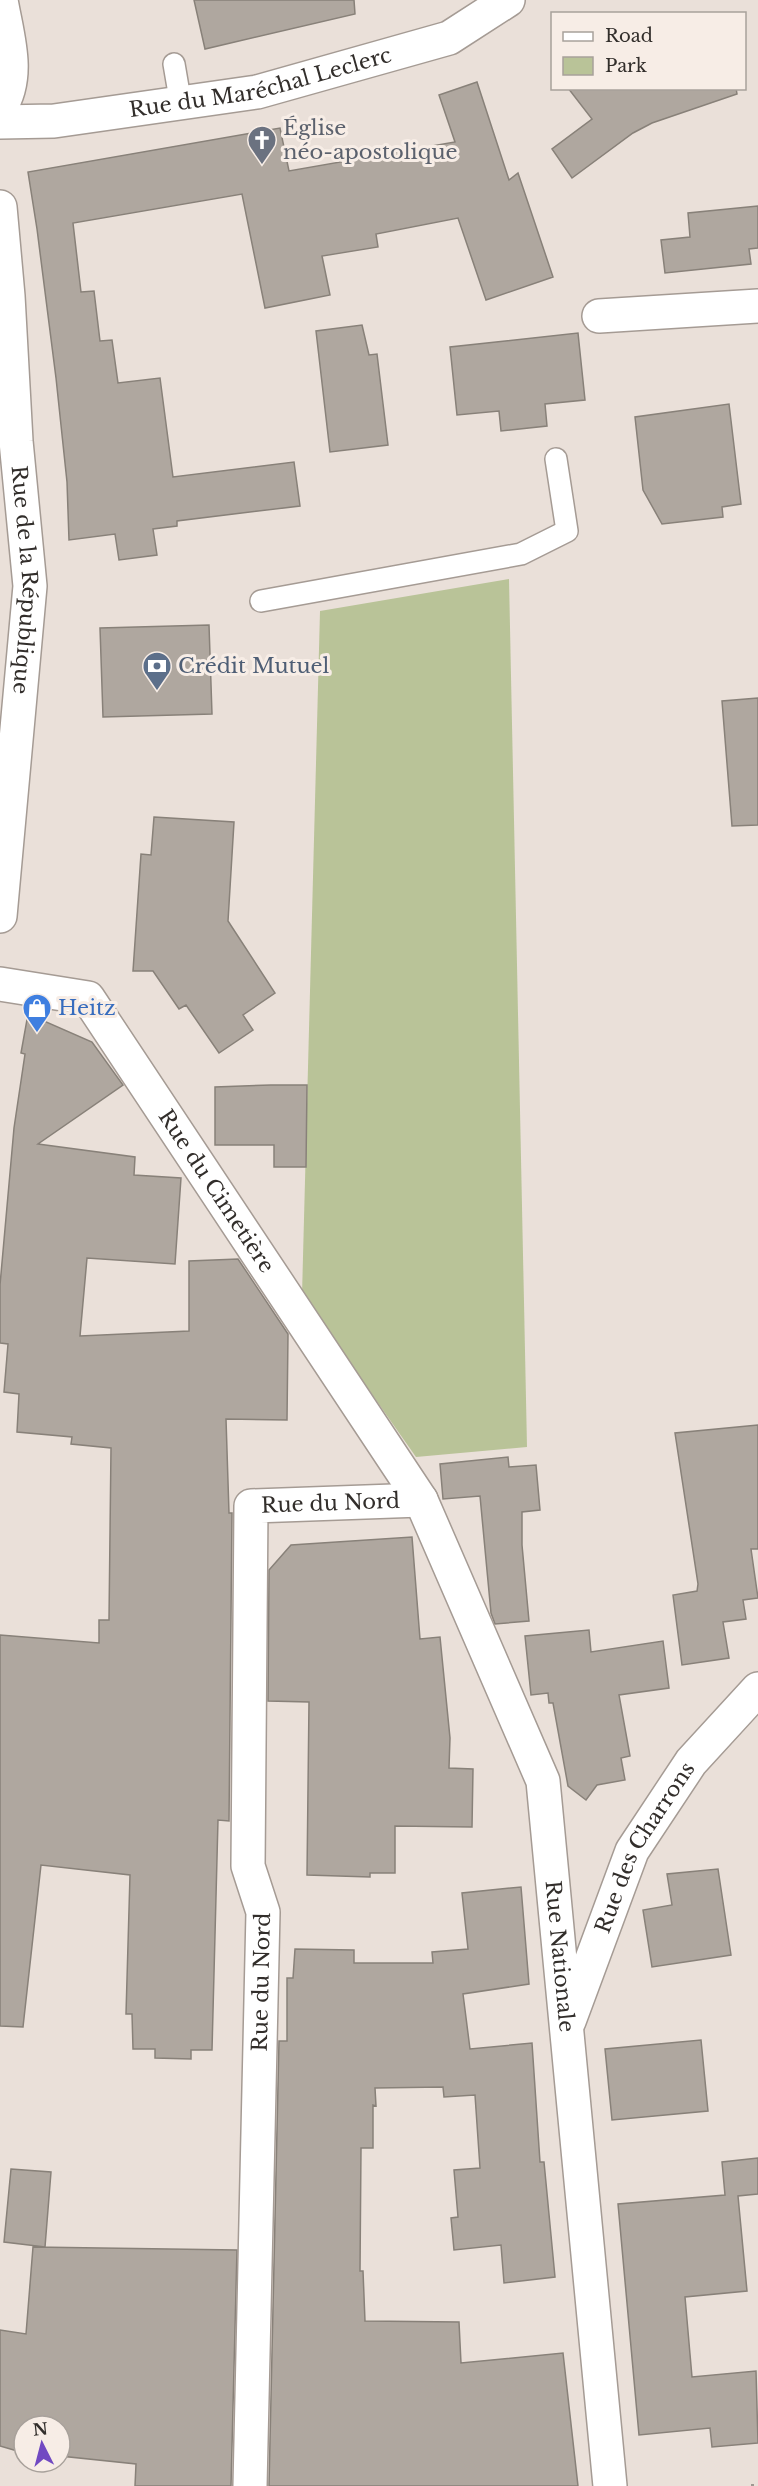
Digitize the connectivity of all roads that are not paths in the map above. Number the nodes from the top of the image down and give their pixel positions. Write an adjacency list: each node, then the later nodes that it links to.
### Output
1 (1, 0): 5 (street)
2 (508, 0): 4 (street, Rue du Maréchal Leclerc)
3 (174, 64): 4 (lane)
4 (181, 105): 6 (street, Rue du Maréchal Leclerc)
5 (0, 108)
6 (0, 122)
7 (0, 207): 12 (street, Rue de la République)
8 (758, 306): 9 (street)
9 (599, 316)
10 (556, 459): 11 (lane)
11 (261, 601)
12 (1, 904)
13 (0, 984): 14 (street, Rue du Cimetière)
14 (393, 1459): 15 (street, Rue Nationale)
15 (421, 1500): 17 (street, Rue Nationale); 18 (street, Rue du Nord)
16 (758, 1689): 17 (street, Rue des Charrons)
17 (567, 2028): 19 (street, Rue Nationale)
18 (250, 2486)
19 (610, 2486)

